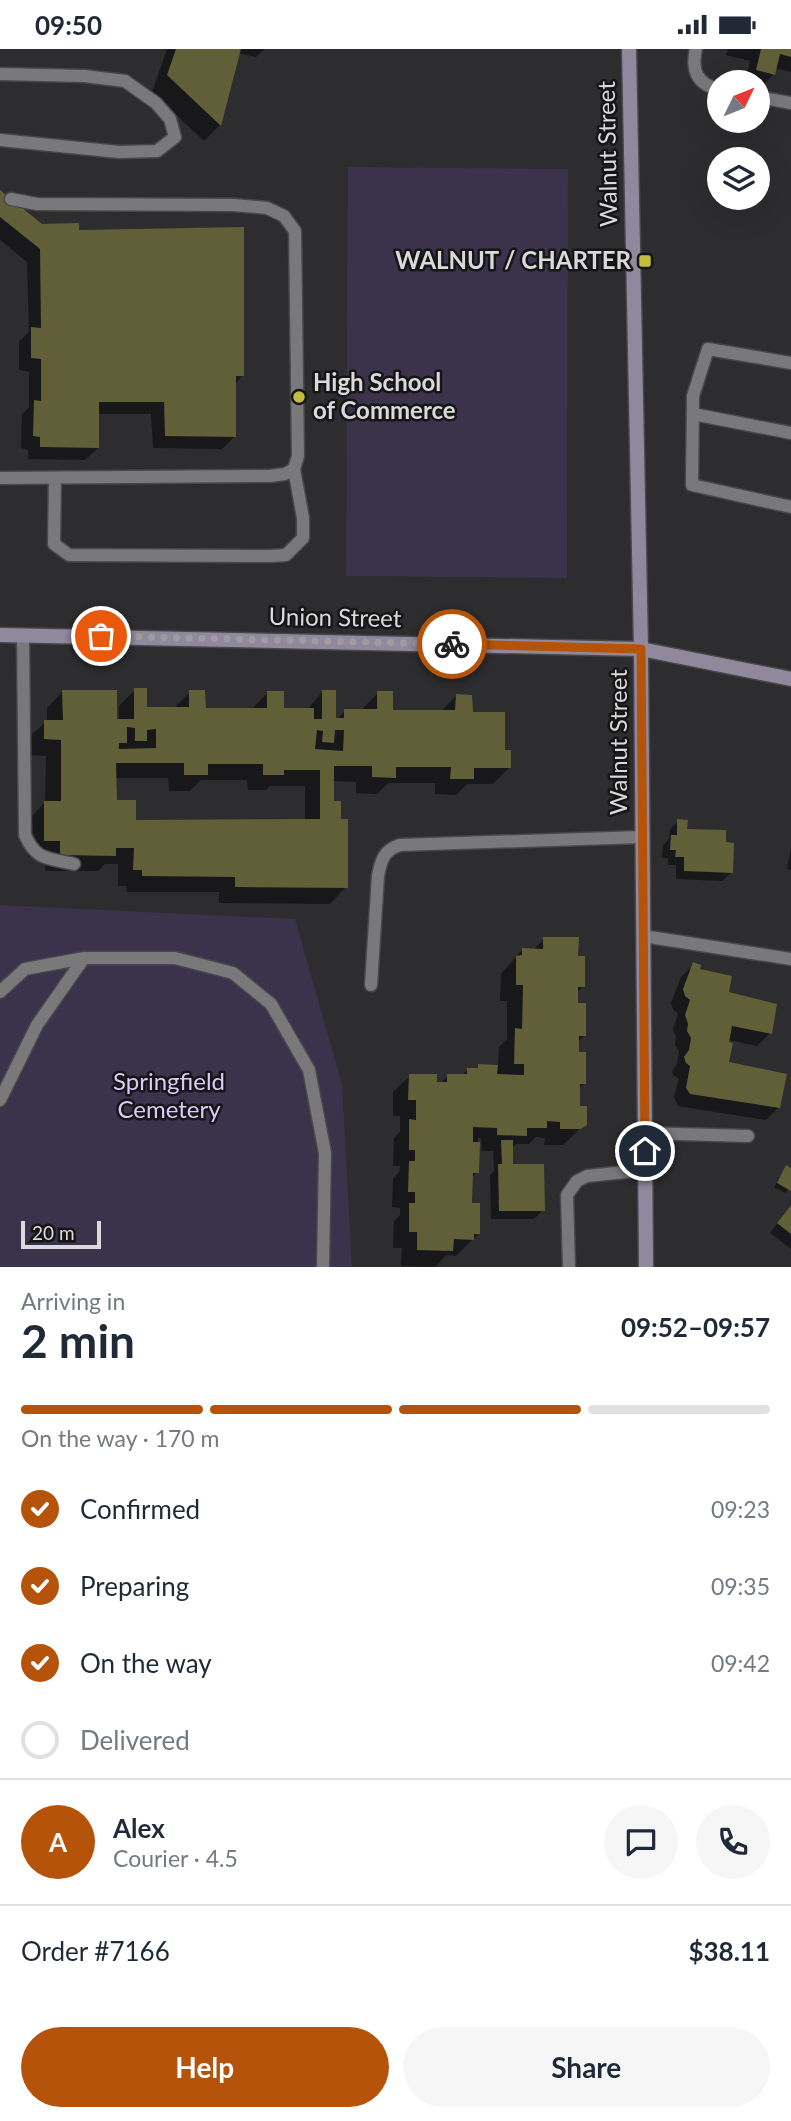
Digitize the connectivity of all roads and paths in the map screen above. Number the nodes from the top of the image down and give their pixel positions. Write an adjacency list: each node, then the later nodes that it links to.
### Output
1 (629, 49): 18 (main road, Walnut Street)
2 (696, 49): 4 (lane)
3 (0, 74): 7 (lane)
4 (707, 86)
5 (770, 99): 6 (lane)
6 (791, 103)
7 (0, 140)
8 (11, 199): 12 (lane)
9 (791, 363): 10 (lane)
10 (693, 414): 11 (lane); 15 (lane)
11 (791, 433)
12 (293, 469): 14 (lane); 14 (lane)
13 (0, 478): 14 (lane)
14 (55, 478)
15 (791, 506)
16 (0, 635): 17 (main road, Union Street)
17 (23, 635): 18 (main road, Union Street); 21 (lane)
18 (641, 649): 19 (main road, Union Street); 20 (main road, Walnut Street)
19 (791, 679)
20 (642, 837): 22 (main road, Walnut Street); 25 (lane)
21 (74, 864)
22 (643, 936): 24 (lane); 28 (main road, Walnut Street)
23 (84, 958): 26 (lane); 27 (lane); 31 (lane)
24 (791, 959)
25 (371, 985)
26 (0, 992)
27 (0, 1100)
28 (645, 1133): 29 (lane); 30 (main road, Walnut Street)
29 (748, 1136)
30 (645, 1170): 32 (lane); 33 (main road, Walnut Street)
31 (323, 1267)
32 (569, 1267)
33 (646, 1267)

